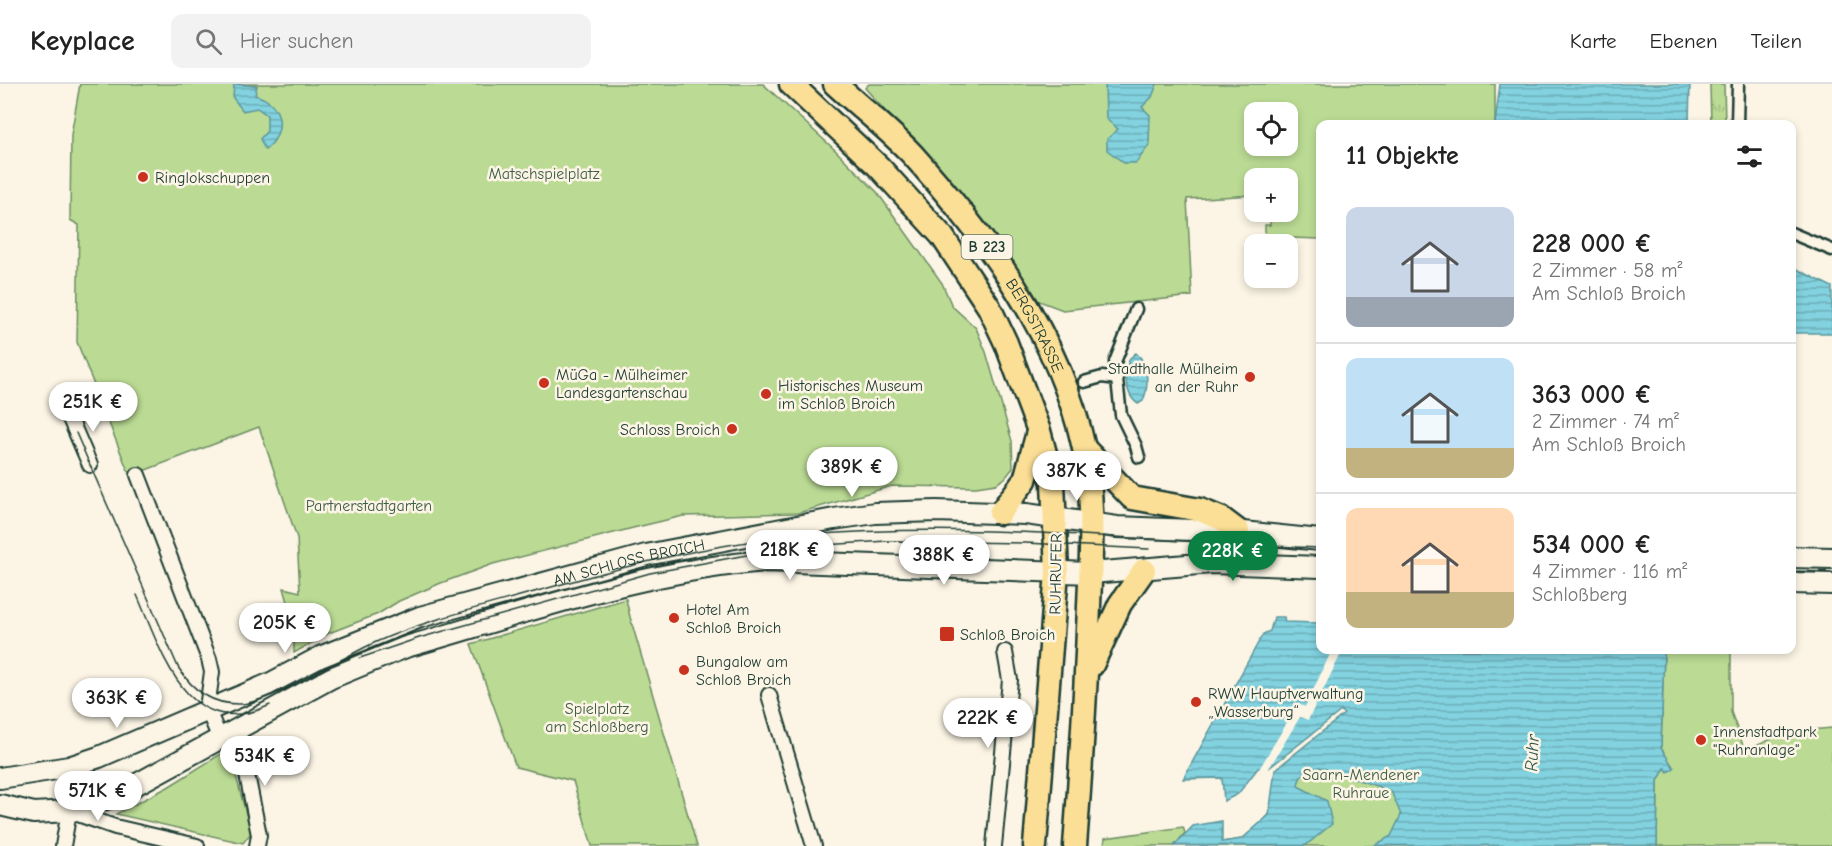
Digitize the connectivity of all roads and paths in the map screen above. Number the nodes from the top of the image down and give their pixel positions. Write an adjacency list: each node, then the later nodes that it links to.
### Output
1 (791, 84): 11 (main road, BERGSTRASSE / B 223)
2 (835, 84): 12 (main road, BERGSTRASSE / B 223)
3 (1738, 84): 4 (street)
4 (1737, 120)
5 (1796, 235): 6 (street)
6 (1832, 250)
7 (1137, 309): 8 (street)
8 (1117, 379): 9 (street); 13 (street)
9 (1084, 382)
10 (68, 414): 14 (street)
11 (1039, 431): 16 (main road); 17 (main road, BERGSTRASSE / B 223)
12 (1084, 448): 18 (main road, BERGSTRASSE / B 223); 19 (main road)
13 (1139, 457)
14 (90, 465)
15 (138, 475): 32 (street)
16 (999, 513): 17 (main road, AM SCHLOSS BROICH); 32 (main road, AM SCHLOSS BROICH)
17 (1056, 517): 18 (main road, AM SCHLOSS BROICH); 25 (main road, RUHRUFER / B 223)
18 (1091, 524): 19 (main road, AM SCHLOSS BROICH); 26 (main road, B 223)
19 (1240, 532): 20 (main road, AM SCHLOSS BROICH)
20 (1316, 540)
21 (1796, 557): 22 (main road)
22 (1832, 558)
23 (1316, 567): 24 (main road, AM SCHLOSS BROICH)
24 (1144, 570): 26 (main road, AM SCHLOSS BROICH); 30 (main road)
25 (1057, 572): 26 (main road, AM SCHLOSS BROICH); 33 (main road, AM SCHLOSS BROICH); 44 (main road, RUHRUFER / B 223)
26 (1091, 573): 30 (main road, B 223)
27 (1796, 583): 28 (main road)
28 (1832, 584)
29 (1005, 652): 43 (street)
30 (1088, 675): 45 (main road, B 223)
31 (769, 695): 42 (street)
32 (207, 708): 34 (street); 35 (main road, AM SCHLOSS BROICH)
33 (238, 729): 34 (main road, AM SCHLOSS BROICH); 41 (street)
34 (220, 739): 38 (main road, AM SCHLOSS BROICH)
35 (69, 767): 36 (main road, AM SCHLOSS BROICH); 38 (street)
36 (0, 778)
37 (0, 805): 38 (main road, AM SCHLOSS BROICH)
38 (69, 811): 39 (street); 40 (street)
39 (63, 846)
40 (197, 846)
41 (257, 846)
42 (814, 846)
43 (994, 846)
44 (1035, 846)
45 (1075, 846)

